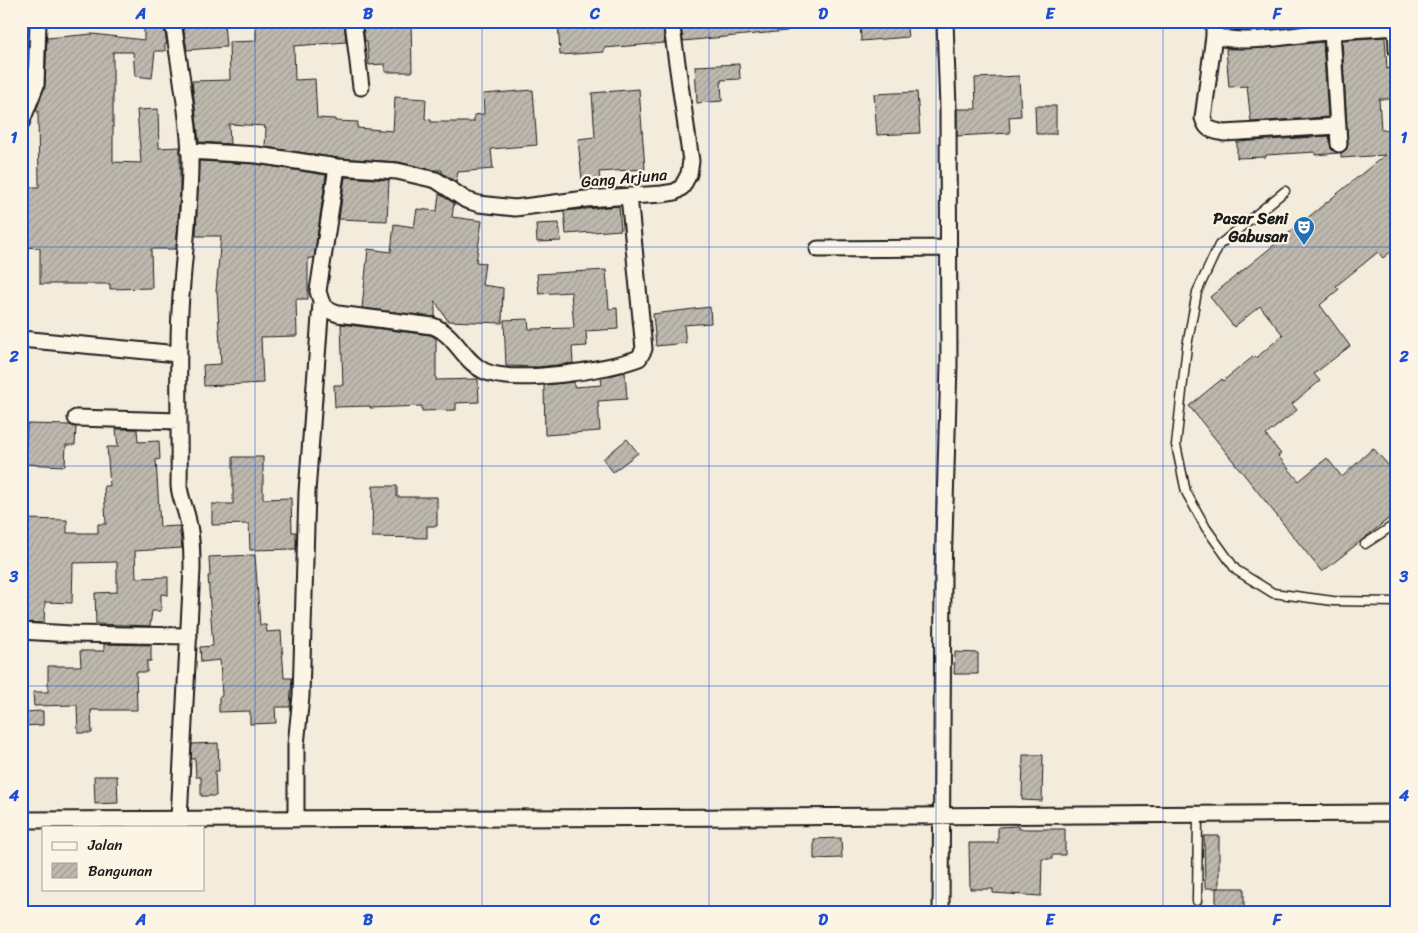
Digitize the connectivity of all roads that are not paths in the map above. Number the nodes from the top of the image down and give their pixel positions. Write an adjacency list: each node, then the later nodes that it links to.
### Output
1 (38, 21): 11 (street)
2 (172, 21): 14 (street)
3 (353, 21): 10 (street)
4 (672, 21): 17 (street, Gang Arjuna)
5 (945, 21): 18 (street)
6 (1396, 27): 8 (street); 9 (street)
7 (1214, 28): 8 (street); 12 (street)
8 (1327, 28): 12 (street)
9 (1397, 50)
10 (361, 87)
11 (21, 123)
12 (1338, 126): 13 (street)
13 (1339, 144)
14 (190, 151): 15 (street); 22 (street)
15 (337, 167): 17 (street, Gang Arjuna); 20 (street)
16 (1285, 191): 27 (lane)
17 (629, 196): 20 (street)
18 (948, 248): 19 (street); 33 (street)
19 (818, 249)
20 (321, 303): 32 (street)
21 (21, 339): 22 (street)
22 (178, 354): 24 (street)
23 (76, 418): 24 (street)
24 (179, 421): 29 (street)
25 (1397, 523): 26 (lane)
26 (1365, 544)
27 (1397, 602)
28 (21, 631): 29 (street)
29 (189, 636): 34 (street)
30 (1397, 813): 31 (street)
31 (1198, 816): 33 (street); 36 (lane)
32 (296, 817): 33 (street); 34 (street)
33 (942, 817): 37 (street)
34 (179, 818): 35 (street)
35 (21, 820)
36 (1197, 901)
37 (941, 912)

